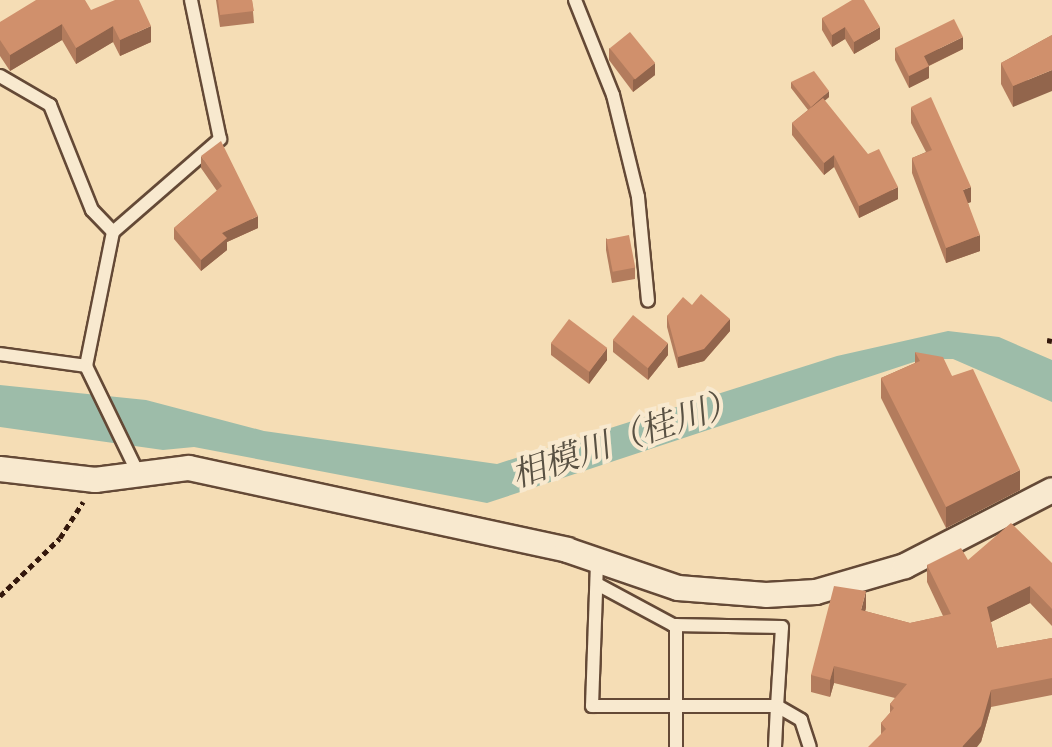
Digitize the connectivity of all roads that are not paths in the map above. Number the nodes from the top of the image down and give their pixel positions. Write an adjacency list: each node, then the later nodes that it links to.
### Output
1 (191, 0): 4 (lane)
2 (575, 0): 5 (lane)
3 (0, 76): 4 (lane)
4 (113, 232): 7 (lane)
5 (648, 301)
6 (0, 354): 7 (lane)
7 (86, 366): 8 (lane)
8 (135, 466): 9 (street); 11 (street)
9 (0, 469)
10 (1052, 490): 11 (street)
11 (597, 572): 12 (lane); 13 (lane)
12 (676, 625): 13 (lane); 14 (lane)
13 (676, 706): 14 (lane); 15 (lane)
14 (777, 706): 16 (lane); 17 (lane)
15 (676, 747)
16 (775, 747)
17 (810, 747)

